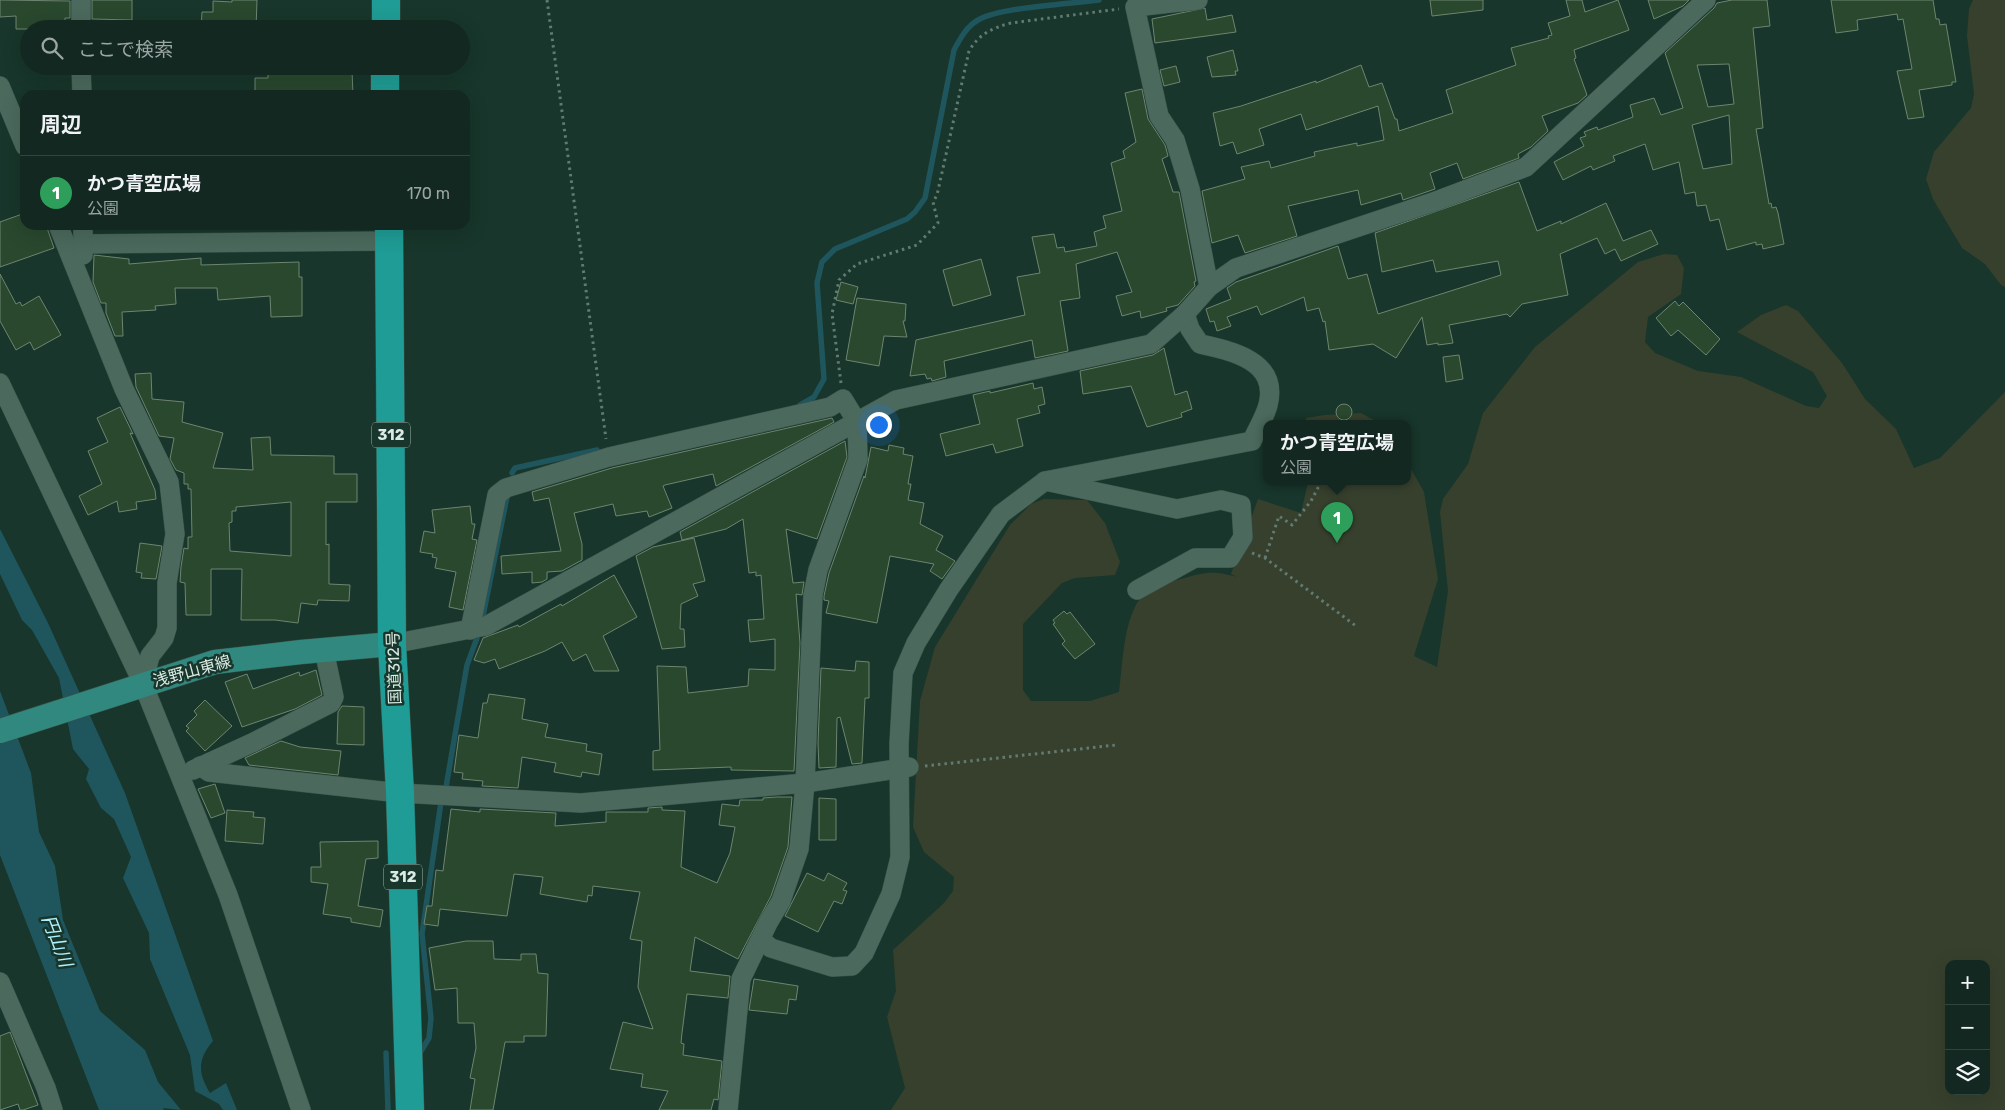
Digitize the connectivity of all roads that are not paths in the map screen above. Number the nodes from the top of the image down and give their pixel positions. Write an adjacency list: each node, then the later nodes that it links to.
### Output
1 (81, 0): 5 (street)
2 (386, 0): 6 (highway)
3 (1198, 0): 17 (street)
4 (1706, 0): 17 (street)
5 (81, 20)
6 (386, 20)
7 (81, 75): 10 (street)
8 (385, 75): 11 (highway)
9 (0, 86): 12 (street)
10 (82, 90)
11 (384, 90)
12 (20, 134)
13 (60, 230): 16 (street)
14 (389, 233): 15 (street); 24 (highway, 国道312号 / 312)
15 (83, 234): 16 (street)
16 (82, 284): 26 (street)
17 (1209, 287): 18 (street)
18 (1186, 314): 20 (street); 21 (street)
19 (0, 383): 26 (street)
20 (857, 422): 23 (street); 23 (street); 31 (street)
21 (1045, 481): 22 (street); 29 (street)
22 (1136, 590)
23 (470, 630): 24 (street)
24 (392, 644): 25 (main road, 浅野山東線); 32 (highway, 国道312号 / 312)
25 (324, 650): 26 (main road, 浅野山東線); 28 (street)
26 (136, 687): 27 (main road, 浅野山東線); 30 (street)
27 (0, 731)
28 (200, 766): 30 (street); 32 (street)
29 (905, 768): 31 (street); 33 (street)
30 (179, 776): 36 (street)
31 (805, 783): 32 (street); 33 (street)
32 (400, 793): 37 (highway, 国道312号 / 312)
33 (761, 940): 38 (street)
34 (0, 982): 35 (street)
35 (53, 1110)
36 (302, 1110)
37 (410, 1110)
38 (728, 1110)

